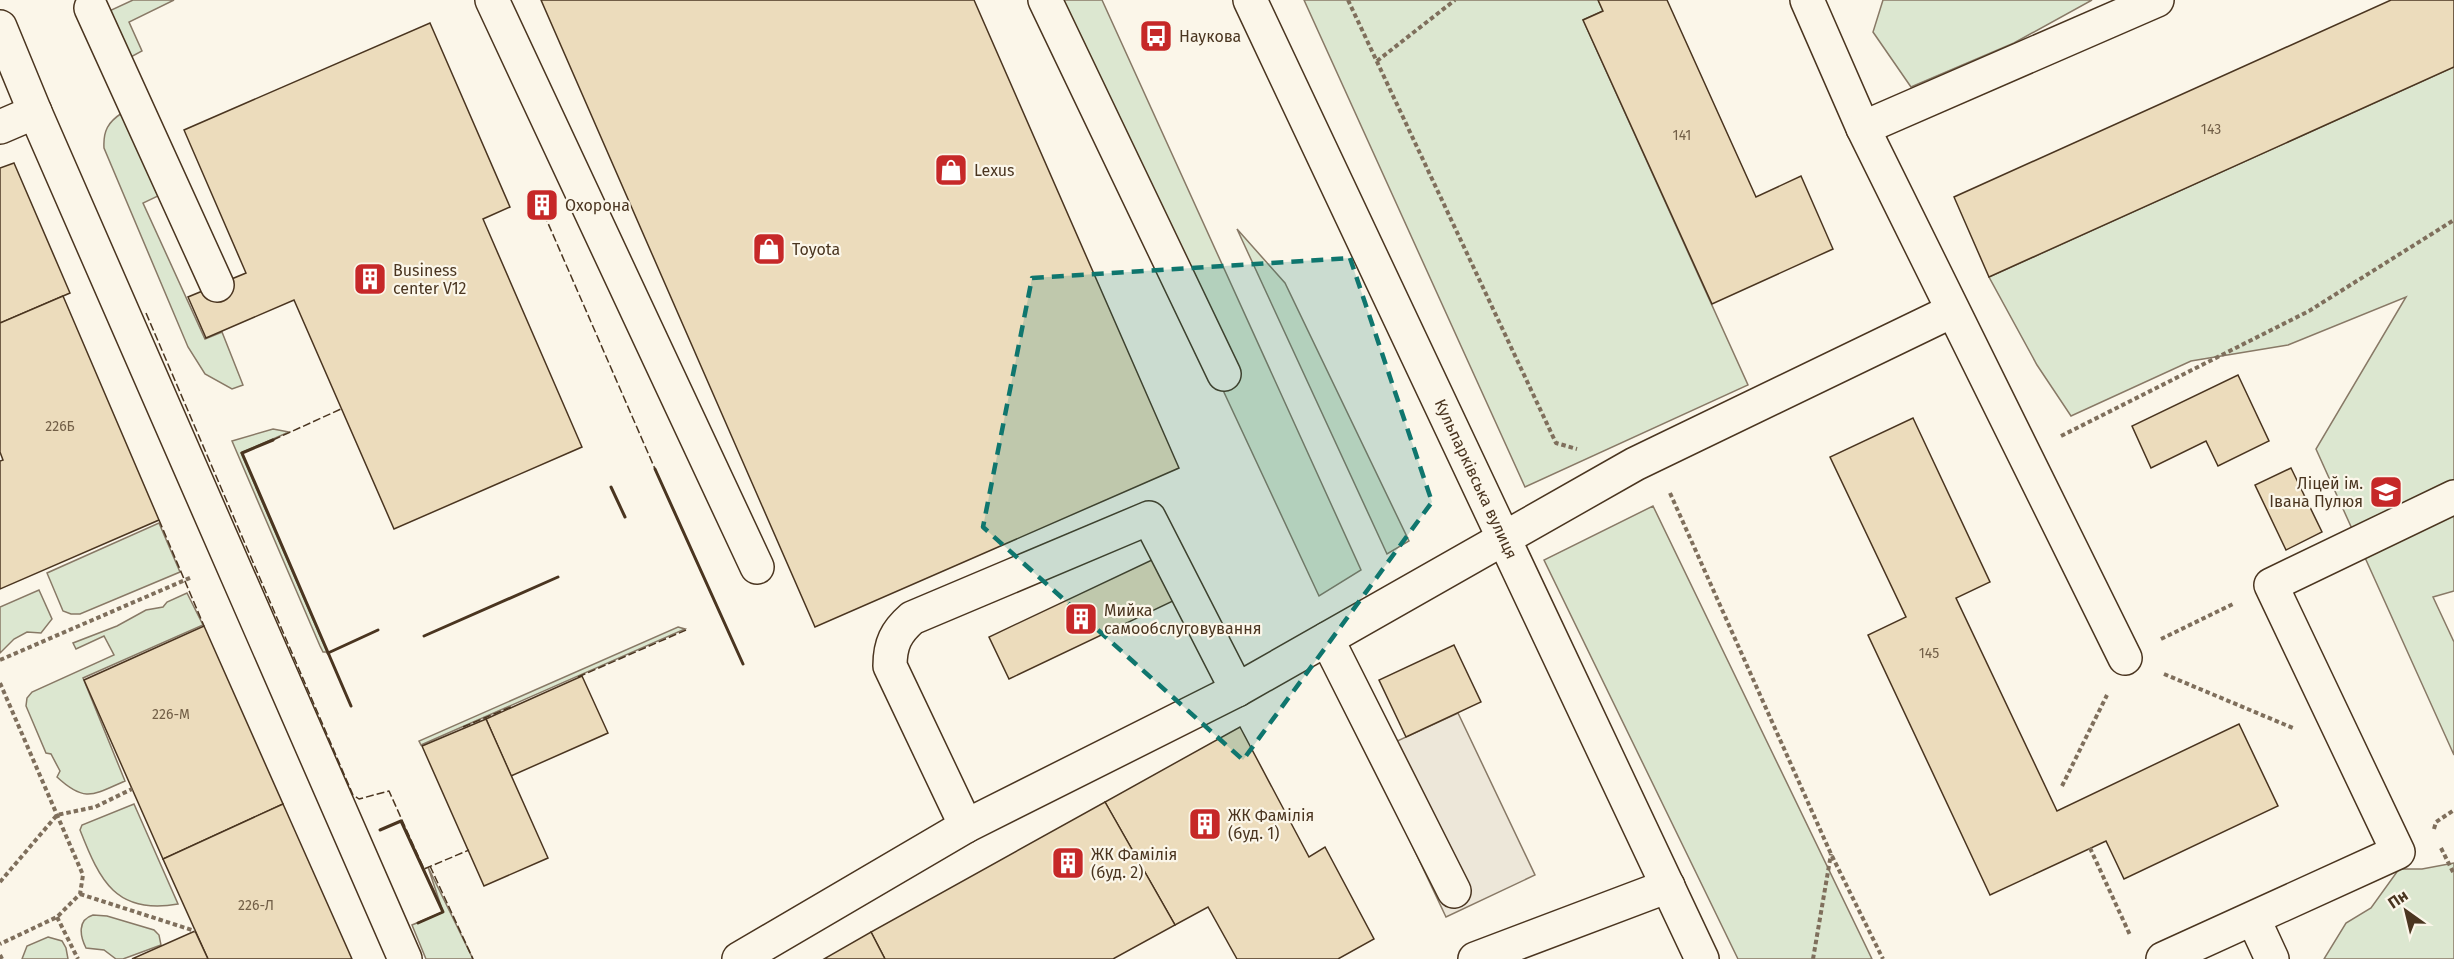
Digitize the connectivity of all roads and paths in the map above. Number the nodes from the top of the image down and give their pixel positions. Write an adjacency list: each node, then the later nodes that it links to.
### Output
1 (492, 0): 21 (main road)
2 (1046, 0): 16 (main road)
3 (1250, 0): 19 (main road, Кульпарківська вулиця)
4 (1455, 0): 9 (path)
5 (1807, 0): 12 (main road)
6 (2157, 0): 12 (main road)
7 (91, 9): 14 (main road)
8 (0, 27): 10 (main road)
9 (1377, 61)
10 (34, 112): 11 (main road); 20 (main road)
11 (0, 127)
12 (1863, 128): 15 (main road)
13 (2454, 220): 17 (path)
14 (217, 285)
15 (1952, 311): 17 (main road); 19 (main road)
16 (1224, 374)
17 (2024, 455): 24 (main road)
18 (2454, 497): 22 (main road)
19 (1504, 540): 23 (main road); 40 (main road, Кульпарківська вулиця)
20 (222, 541): 25 (path); 49 (main road)
21 (757, 567)
22 (2271, 585): 24 (path); 28 (main road)
23 (1327, 639): 27 (main road); 41 (main road)
24 (2125, 658): 28 (path); 29 (path)
25 (0, 660)
26 (0, 683): 32 (path)
27 (1237, 690): 34 (main road); 34 (main road)
28 (2350, 752): 44 (main road)
29 (2062, 786)
30 (132, 789): 32 (path)
31 (2454, 810): 35 (path)
32 (57, 815): 39 (path); 42 (path)
33 (2428, 820): 35 (path)
34 (966, 826): 50 (main road)
35 (2433, 831): 38 (path)
36 (2090, 848): 46 (path)
37 (1831, 854): 53 (path)
38 (2454, 874)
39 (0, 882)
40 (1668, 886): 51 (main road); 52 (main road, Кульпарківська вулиця)
41 (1454, 891)
42 (80, 894): 43 (path); 45 (path)
43 (57, 917): 47 (path); 48 (path)
44 (2254, 920): 54 (main road); 55 (main road)
45 (195, 931)
46 (2132, 939)
47 (0, 944)
48 (78, 959)
49 (405, 959)
50 (739, 959)
51 (1475, 959)
52 (1702, 959)
53 (1813, 959)
54 (2163, 959)
55 (2272, 959)

